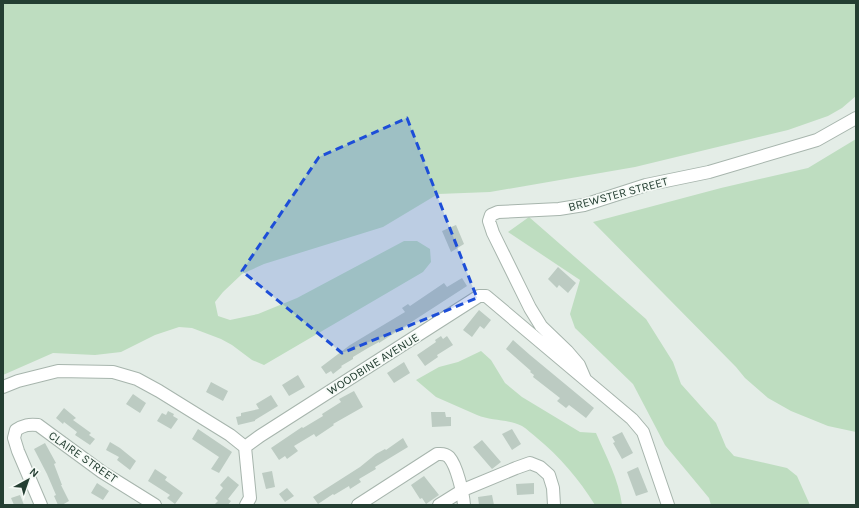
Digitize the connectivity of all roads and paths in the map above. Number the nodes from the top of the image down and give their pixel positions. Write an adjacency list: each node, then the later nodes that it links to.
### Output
1 (856, 118): 2 (street, BREWSTER STREET)
2 (585, 379): 4 (street, WOODBINE AVENUE); 13 (street, WOODBINE AVENUE)
3 (3, 387): 4 (street)
4 (245, 447): 8 (street)
5 (463, 490): 9 (street); 10 (street); 11 (street); 12 (street)
6 (41, 505): 7 (street, CLAIRE STREET)
7 (155, 505)
8 (246, 505)
9 (358, 505)
10 (439, 505)
11 (464, 505)
12 (554, 505)
13 (668, 505)

